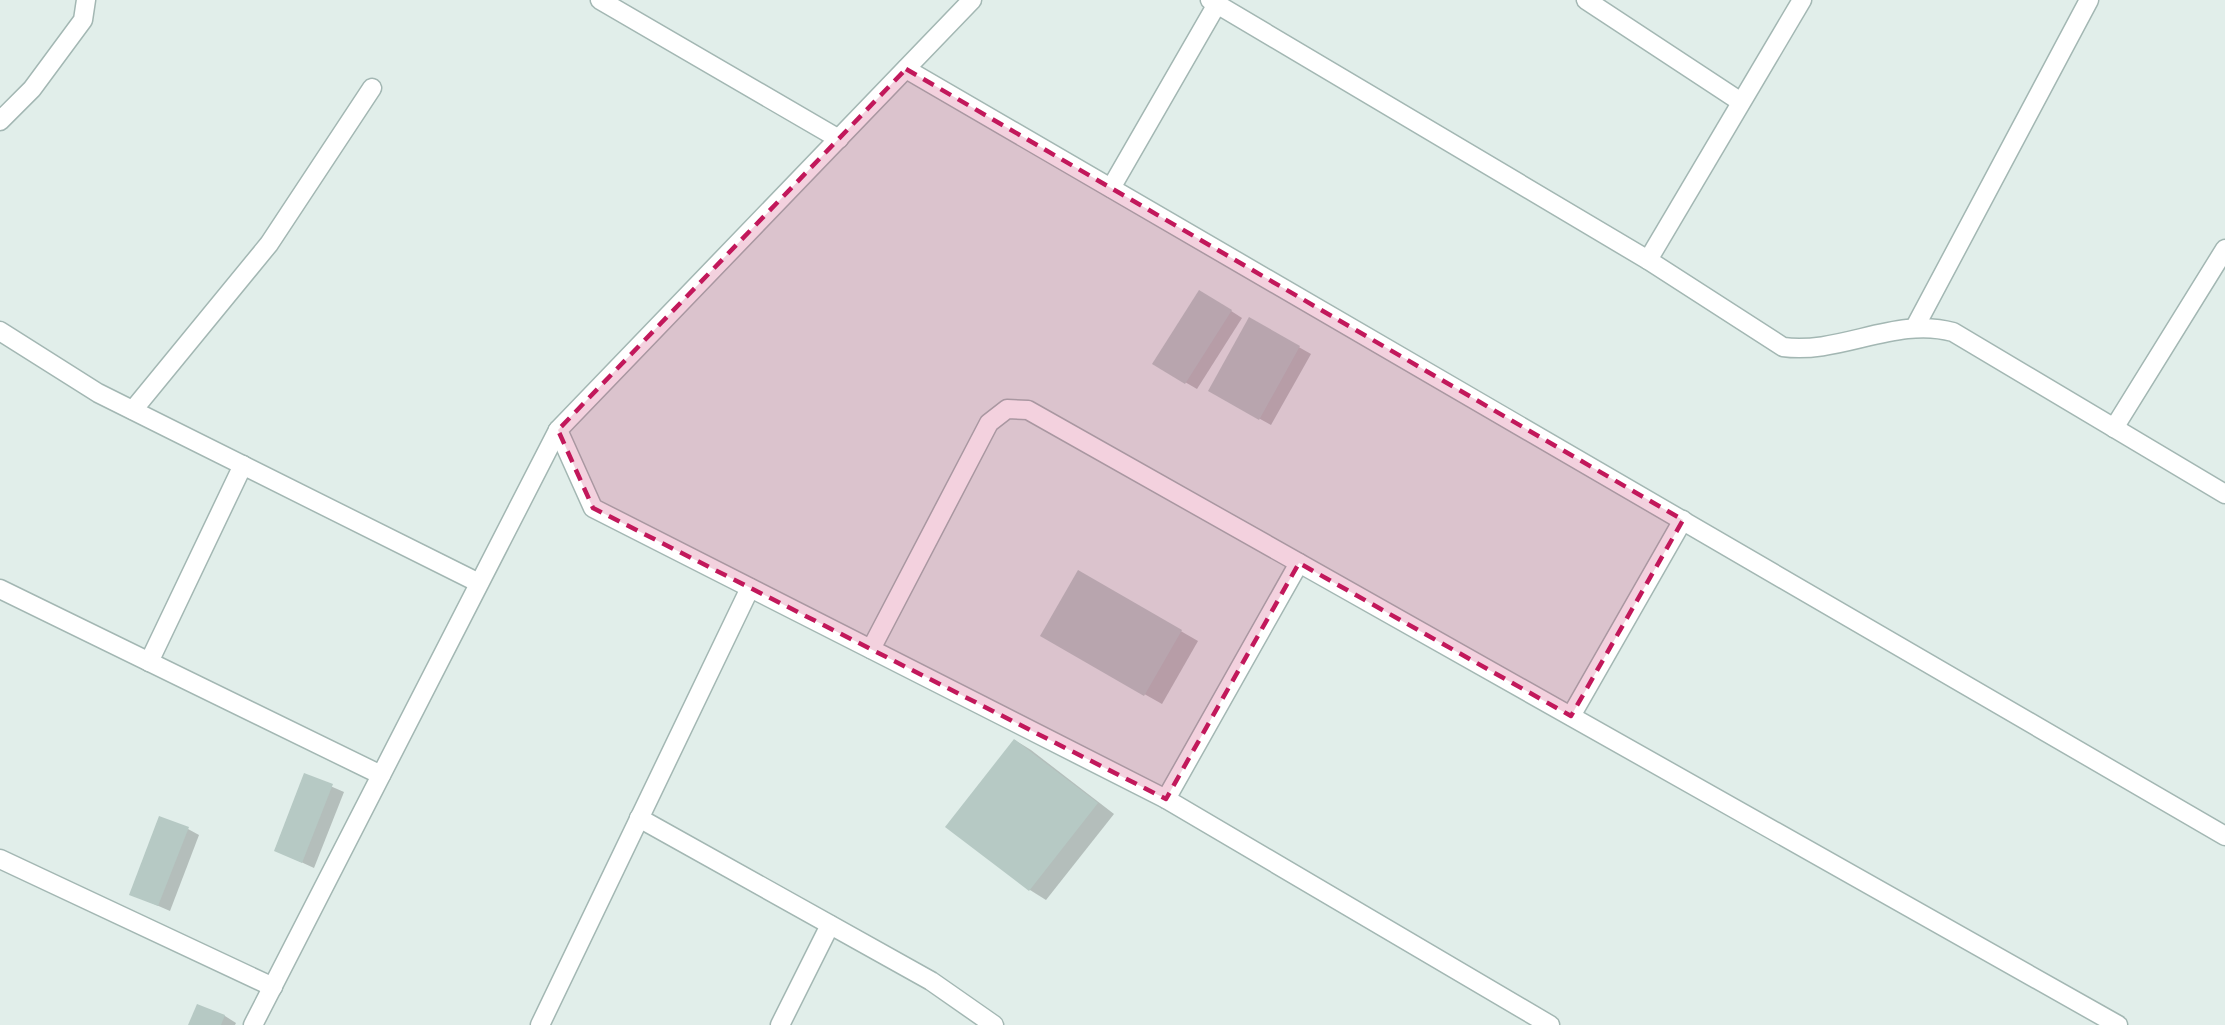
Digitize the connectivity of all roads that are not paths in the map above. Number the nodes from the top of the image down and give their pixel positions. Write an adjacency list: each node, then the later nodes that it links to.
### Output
1 (86, 0): 11 (street)
2 (600, 0): 12 (street)
3 (972, 0): 8 (street)
4 (1586, 0): 10 (street)
5 (1802, 0): 10 (street)
6 (2089, 0): 16 (street)
7 (1214, 2): 13 (street); 15 (street)
8 (906, 69): 12 (street); 13 (street)
9 (372, 87): 18 (street)
10 (1742, 102): 15 (street)
11 (0, 122)
12 (839, 139): 20 (street)
13 (1111, 188): 23 (street)
14 (2225, 249): 19 (street)
15 (1648, 260): 16 (street)
16 (1915, 327): 19 (street)
17 (0, 331): 18 (street)
18 (133, 410): 21 (street)
19 (2114, 428): 22 (street)
20 (558, 430): 25 (street); 26 (street)
21 (243, 465): 25 (street); 29 (street)
22 (2225, 494)
23 (1683, 520): 30 (street); 34 (street)
24 (1299, 563): 28 (street); 30 (street); 32 (street)
25 (479, 583): 31 (street)
26 (750, 588): 28 (street); 33 (street)
27 (0, 589): 29 (street)
28 (871, 649): 32 (street)
29 (149, 662): 31 (street)
30 (1570, 716): 43 (street)
31 (381, 775): 37 (street)
32 (1166, 799): 42 (street)
33 (639, 818): 36 (street); 39 (street)
34 (2225, 836)
35 (0, 859): 37 (street)
36 (830, 925): 40 (street); 41 (street)
37 (273, 987): 38 (street)
38 (253, 1025)
39 (540, 1025)
40 (780, 1025)
41 (994, 1025)
42 (1550, 1025)
43 (2118, 1025)

